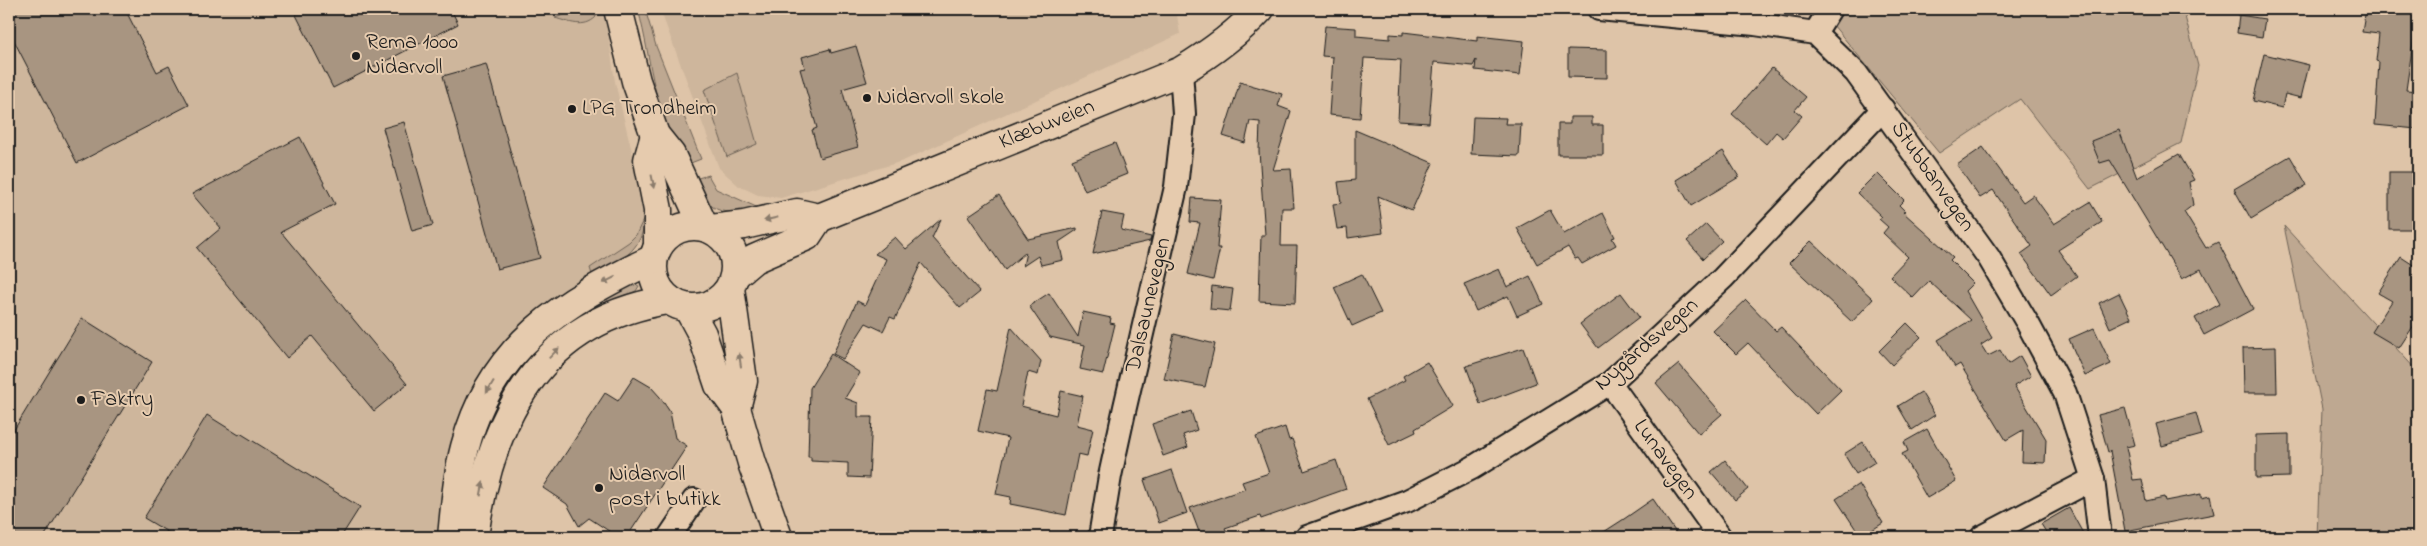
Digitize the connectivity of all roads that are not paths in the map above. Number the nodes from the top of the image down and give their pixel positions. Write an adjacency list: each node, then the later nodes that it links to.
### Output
1 (618, 9): 8 (street)
2 (1260, 9): 6 (street, Klæbuveien)
3 (1599, 9): 5 (street)
4 (1830, 9): 5 (street)
5 (1815, 34): 7 (street, Stubbanvegen)
6 (1181, 71): 9 (street, Klæbuveien); 22 (street, Dalsaunevegen)
7 (1883, 109): 14 (street, Nygårdsvegen); 16 (street, Stubbanvegen)
8 (655, 135): 10 (street); 11 (street, one-way to 11)
9 (819, 218): 10 (street, one-way to 10); 12 (street)
10 (707, 228): 11 (street); 12 (street)
11 (655, 252): 13 (street); 18 (street, one-way to 18)
12 (732, 282): 13 (street); 15 (street, one-way to 12)
13 (678, 304): 15 (street); 19 (street, one-way to 13)
14 (1610, 383): 23 (street, Nygårdsvegen); 24 (street, Lunavegen)
15 (736, 408): 21 (street)
16 (2093, 479): 25 (street); 26 (street, Stubbanvegen)
17 (694, 500): 20 (street)
18 (452, 537)
19 (474, 537)
20 (669, 537)
21 (778, 537)
22 (1100, 537)
23 (1307, 537)
24 (1720, 537)
25 (1982, 537)
26 (2100, 537)

